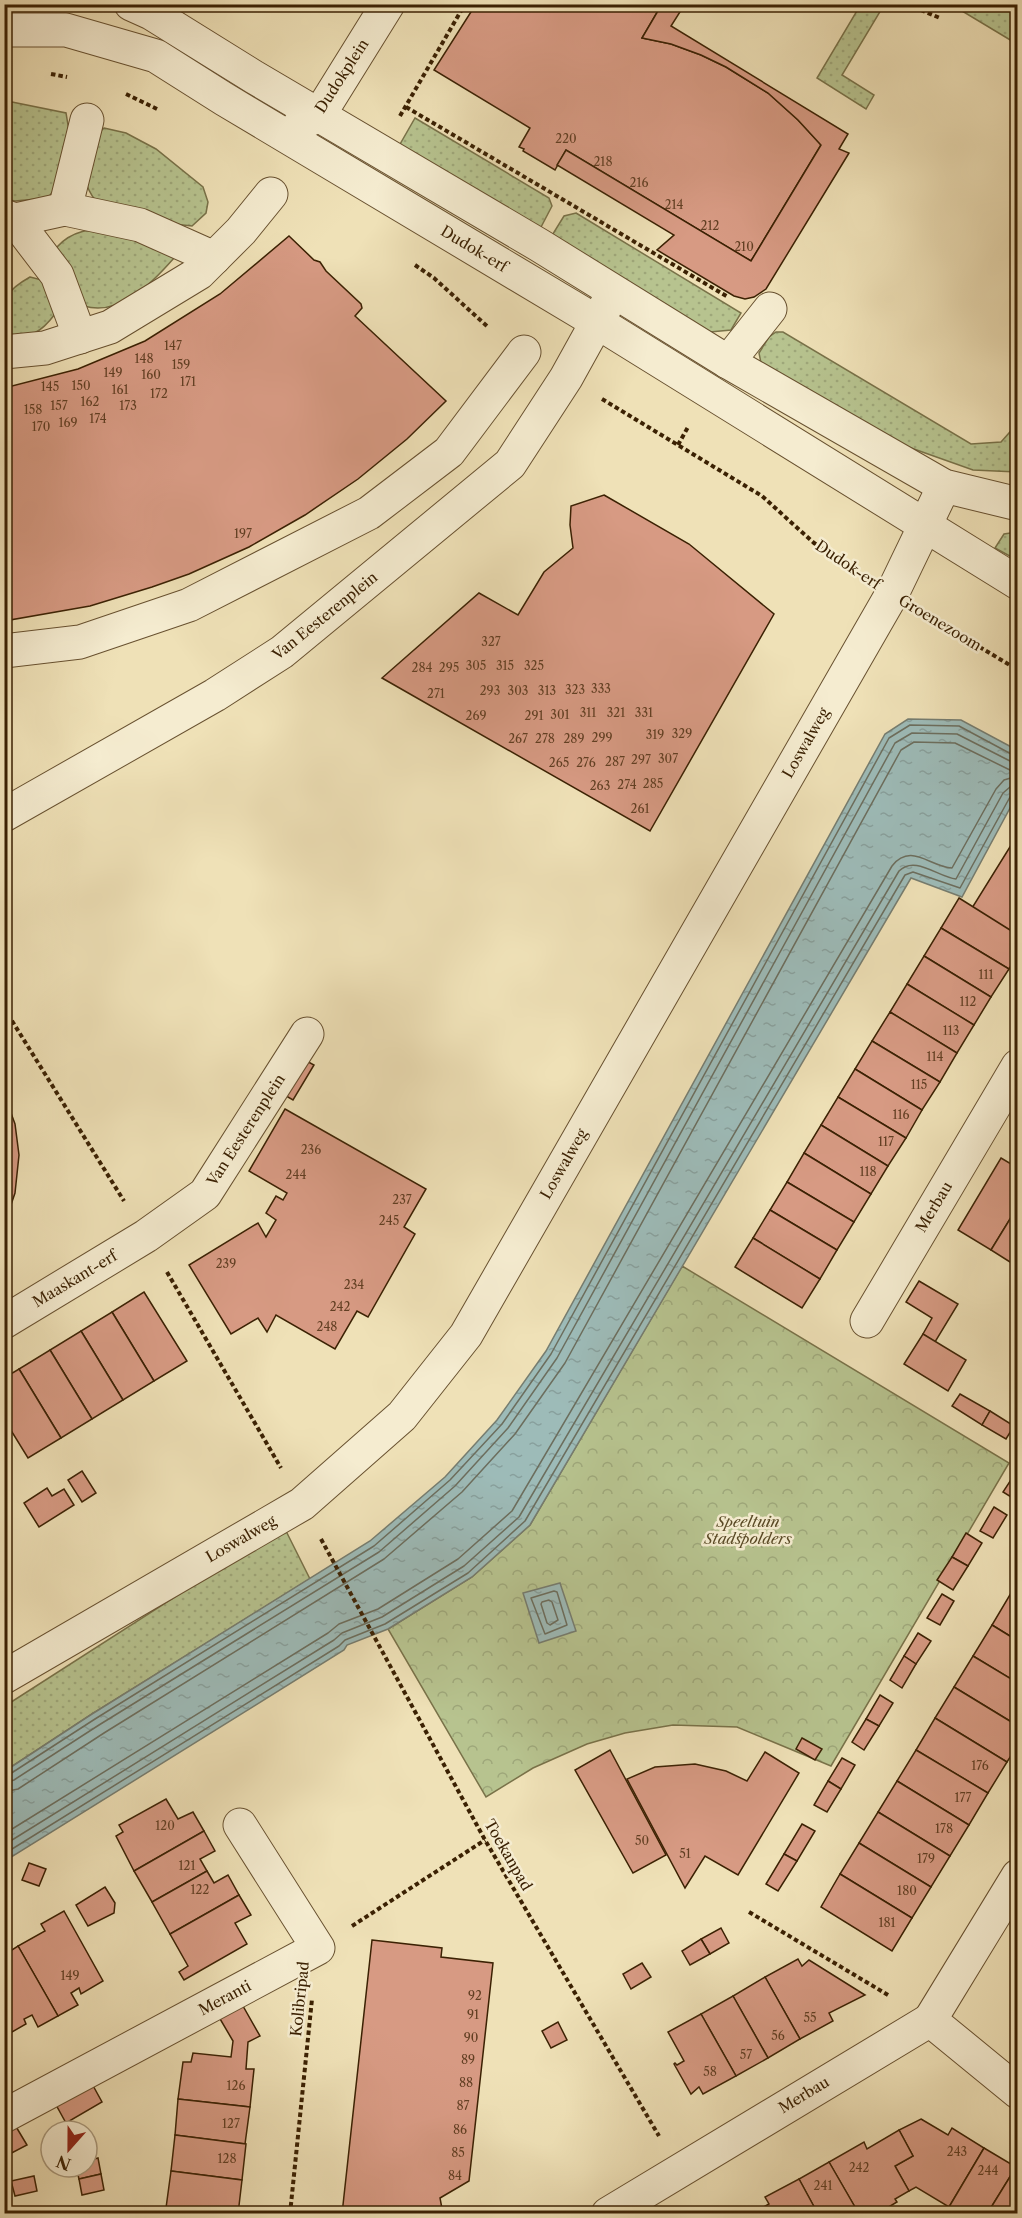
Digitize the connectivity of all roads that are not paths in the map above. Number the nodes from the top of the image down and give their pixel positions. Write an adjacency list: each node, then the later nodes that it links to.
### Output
1 (131, 4): 5 (street)
2 (388, 4): 5 (street, Dudokplein)
3 (70, 17): 4 (street, Dudok-erf); 7 (street, Dudok-erf)
4 (4, 30)
5 (319, 115): 7 (street, Dudokplein); 12 (street)
6 (87, 120): 9 (street)
7 (282, 134): 14 (street, Dudok-erf)
8 (271, 194): 11 (street)
9 (65, 209): 10 (street); 11 (street)
10 (10, 218): 15 (street)
11 (214, 258): 15 (street)
12 (614, 291): 14 (street, Van Eesterenplein); 18 (street)
13 (766, 313): 18 (street)
14 (597, 322): 21 (street, Dudok-erf); 24 (street, Van Eesterenplein)
15 (80, 337): 16 (street)
16 (4, 352)
17 (524, 352): 23 (street)
18 (728, 362): 19 (street)
19 (944, 486): 20 (street); 21 (street, Loswalweg)
20 (1017, 504)
21 (924, 526): 22 (street); 31 (street, Loswalweg)
22 (1017, 583)
23 (4, 651)
24 (4, 815)
25 (307, 1034): 28 (street, Van Eesterenplein)
26 (1017, 1066): 27 (street, Merbau)
27 (1009, 1100): 29 (street, Merbau)
28 (146, 1236): 30 (street, Maaskant-erf)
29 (867, 1321)
30 (4, 1322)
31 (4, 1677)
32 (240, 1825): 36 (street, Meranti)
33 (1017, 1876): 34 (street, Merbau)
34 (930, 2020): 35 (street); 37 (street, Merbau)
35 (1017, 2092)
36 (4, 2116)
37 (608, 2214)

